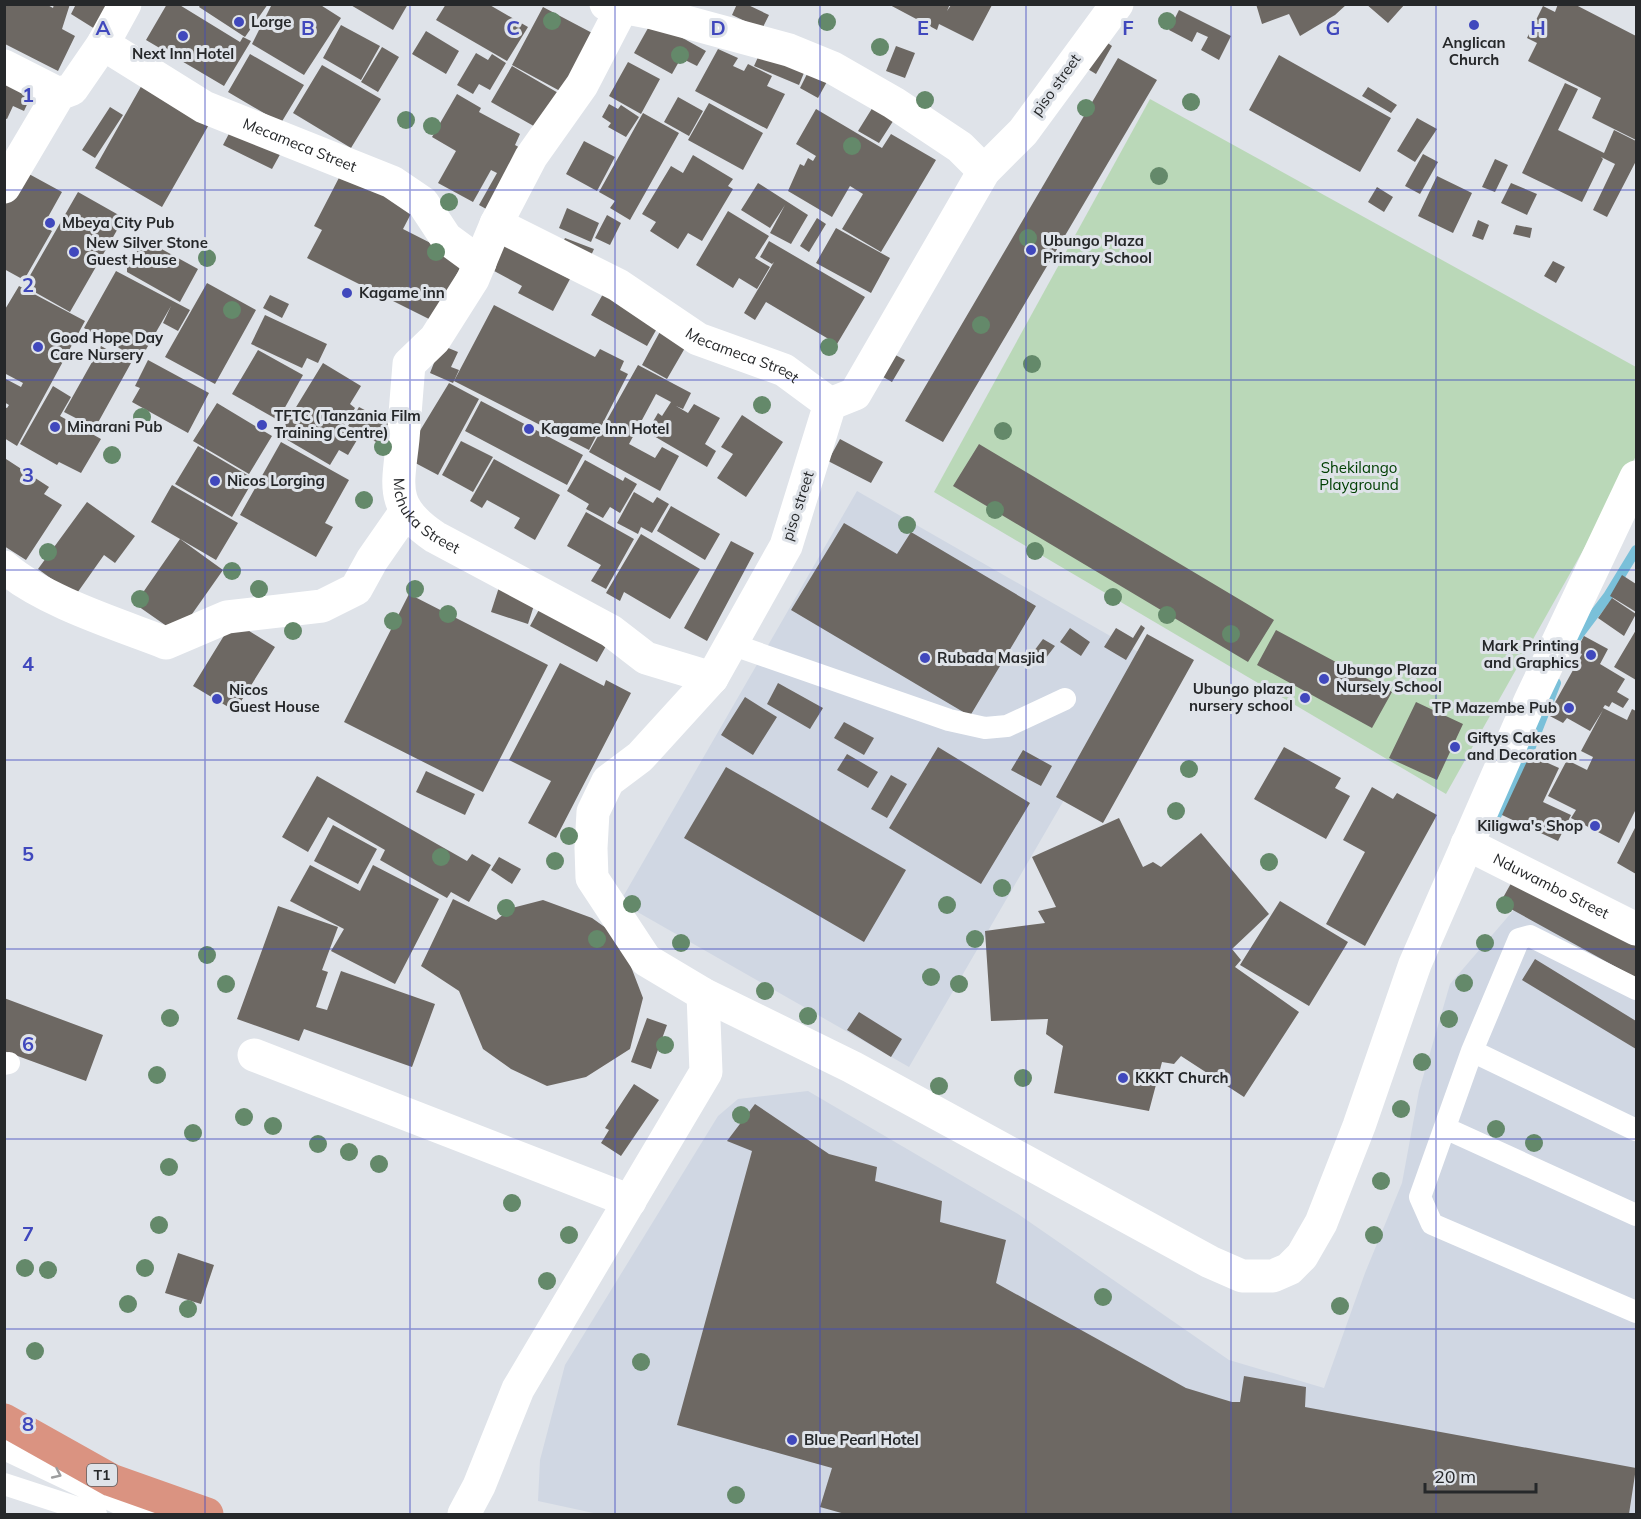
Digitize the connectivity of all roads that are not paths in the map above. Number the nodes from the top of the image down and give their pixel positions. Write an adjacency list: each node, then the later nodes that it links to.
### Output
1 (125, 4): 4 (street)
2 (1116, 4): 7 (street, piso street)
3 (618, 6): 7 (street); 9 (street, Mchuka Street)
4 (103, 44): 6 (street); 10 (street, Mecameca Street)
5 (4, 66): 6 (street)
6 (59, 94): 8 (street)
7 (984, 171): 11 (street, piso street)
8 (4, 188)
9 (496, 224): 10 (street, Mchuka Street); 11 (street, Mecameca Street)
10 (480, 263): 13 (street, Mchuka Street)
11 (830, 404): 16 (street, piso street)
12 (1636, 477): 14 (street, piso street)
13 (406, 511): 15 (street); 17 (street, Mchuka Street)
14 (1629, 511): 19 (street, piso street)
15 (4, 567)
16 (731, 644): 17 (street, piso street); 18 (lane)
17 (712, 678): 22 (street, piso street)
18 (1065, 699)
19 (1467, 844): 20 (street, Nduwambo Street); 22 (street, piso street)
20 (1636, 930)
21 (1636, 989): 23 (lane)
22 (703, 994): 27 (street)
23 (1472, 1051): 25 (lane); 26 (lane)
24 (254, 1056): 27 (street)
25 (1445, 1128): 28 (lane); 29 (lane)
26 (1636, 1130)
27 (630, 1201): 36 (street)
28 (1636, 1215)
29 (1636, 1312)
30 (4, 1420): 35 (highway, T1)
31 (4, 1449): 34 (lane, one-way to 34)
32 (4, 1484): 33 (lane)
33 (96, 1515)
34 (149, 1515)
35 (207, 1515)
36 (464, 1515)

